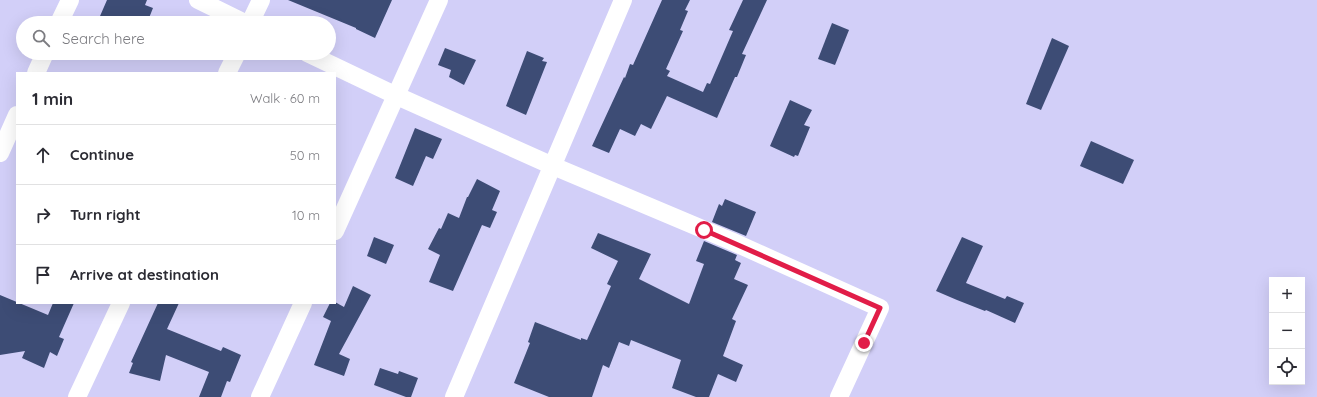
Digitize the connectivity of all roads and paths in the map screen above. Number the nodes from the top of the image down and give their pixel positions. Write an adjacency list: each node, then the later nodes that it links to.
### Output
1 (70, 0): 6 (street)
2 (198, 0): 7 (street)
3 (261, 0): 8 (street)
4 (439, 0): 14 (street)
5 (623, 0): 17 (street)
6 (62, 16)
7 (231, 16)
8 (253, 16)
9 (42, 60): 12 (street)
10 (234, 60): 13 (street)
11 (322, 60): 14 (street)
12 (36, 72)
13 (228, 72)
14 (397, 96): 17 (street); 18 (street)
15 (16, 117): 16 (street)
16 (0, 153)
17 (553, 166): 23 (street); 24 (street)
18 (336, 229)
19 (121, 304): 21 (street)
20 (302, 304): 22 (street)
21 (77, 397)
22 (260, 397)
23 (454, 397)
24 (839, 397)

